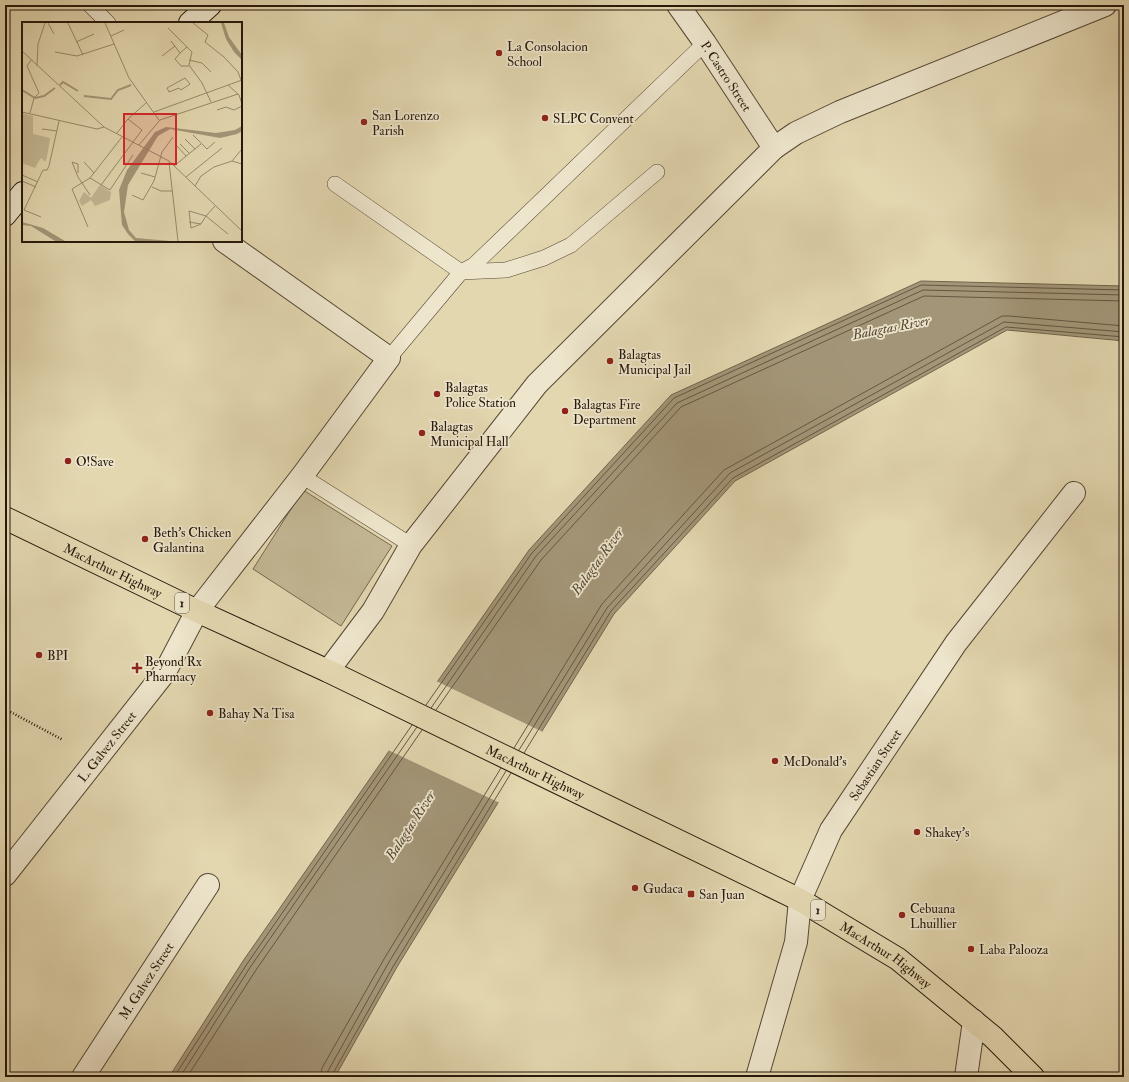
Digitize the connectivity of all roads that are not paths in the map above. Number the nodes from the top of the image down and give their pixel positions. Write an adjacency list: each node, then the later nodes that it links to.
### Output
1 (90, 5): 5 (lane)
2 (210, 5): 6 (street)
3 (678, 5): 7 (street, P. Castro Street)
4 (1105, 5): 8 (street)
5 (107, 22)
6 (191, 22)
7 (705, 43): 8 (street, P. Castro Street); 14 (lane)
8 (774, 148): 19 (street)
9 (657, 172): 14 (lane)
10 (334, 184): 14 (lane)
11 (22, 194): 12 (street)
12 (5, 215)
13 (225, 242): 15 (street)
14 (461, 272): 15 (lane)
15 (389, 358): 16 (street, L. Galvez Street)
16 (302, 476): 19 (lane); 20 (street, L. Galvez Street)
17 (1074, 492): 24 (street, Sebastian Street)
18 (5, 518): 20 (highway, MacArthur Highway / 1)
19 (411, 545): 21 (street)
20 (197, 611): 21 (highway, MacArthur Highway / 1); 22 (street, L. Galvez Street)
21 (328, 671): 24 (highway, MacArthur Highway / 1)
22 (5, 875)
23 (208, 885): 26 (street, M. Galvez Street)
24 (800, 900): 25 (highway, MacArthur Highway / 1); 27 (street, Sebastian Street)
25 (974, 1021): 28 (street); 29 (highway, MacArthur Highway / 1)
26 (83, 1077)
27 (757, 1077)
28 (966, 1077)
29 (1033, 1077)

